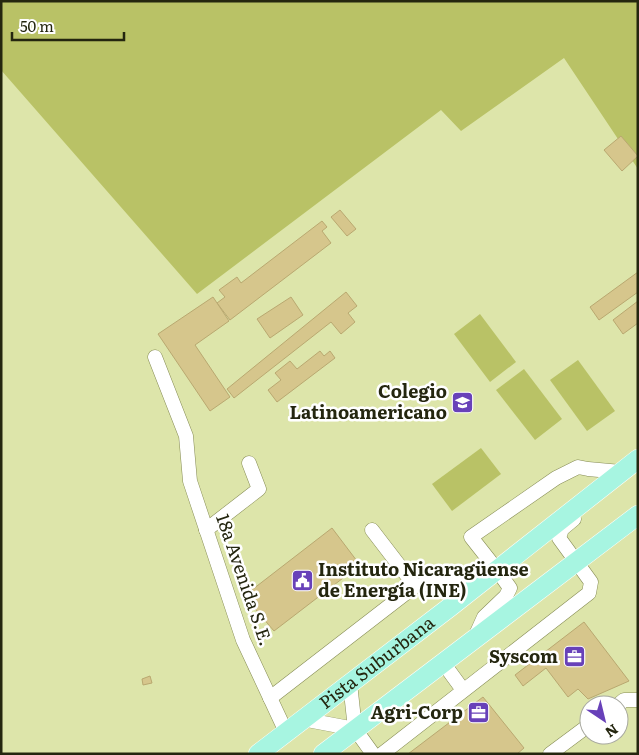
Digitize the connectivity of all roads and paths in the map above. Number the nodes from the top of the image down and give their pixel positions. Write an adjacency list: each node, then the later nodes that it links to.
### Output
1 (155, 357): 7 (street, 18a Avenida S.E.)
2 (638, 459): 5 (main road, Pista Suburbana)
3 (249, 463): 7 (street)
4 (638, 463): 9 (street)
5 (621, 472): 10 (main road, Pista Suburbana); 10 (street)
6 (638, 515): 9 (main road)
7 (206, 530): 16 (street, 18a Avenida S.E.)
8 (372, 530): 11 (street)
9 (576, 562): 12 (main road); 15 (street)
10 (497, 570): 11 (street); 12 (street); 14 (main road, Pista Suburbana)
11 (415, 586): 16 (street)
12 (474, 640): 13 (main road)
13 (444, 664): 15 (street); 18 (main road)
14 (350, 683): 17 (main road, Pista Suburbana); 18 (street)
15 (463, 690): 24 (street)
16 (270, 698): 19 (street, 18a Avenida S.E.)
17 (302, 720): 18 (street); 19 (main road, Pista Suburbana)
18 (355, 729): 22 (main road); 23 (street)
19 (286, 732): 21 (main road, Pista Suburbana)
20 (579, 732): 25 (street)
21 (258, 754)
22 (323, 754)
23 (373, 754)
24 (382, 754)
25 (550, 754)

